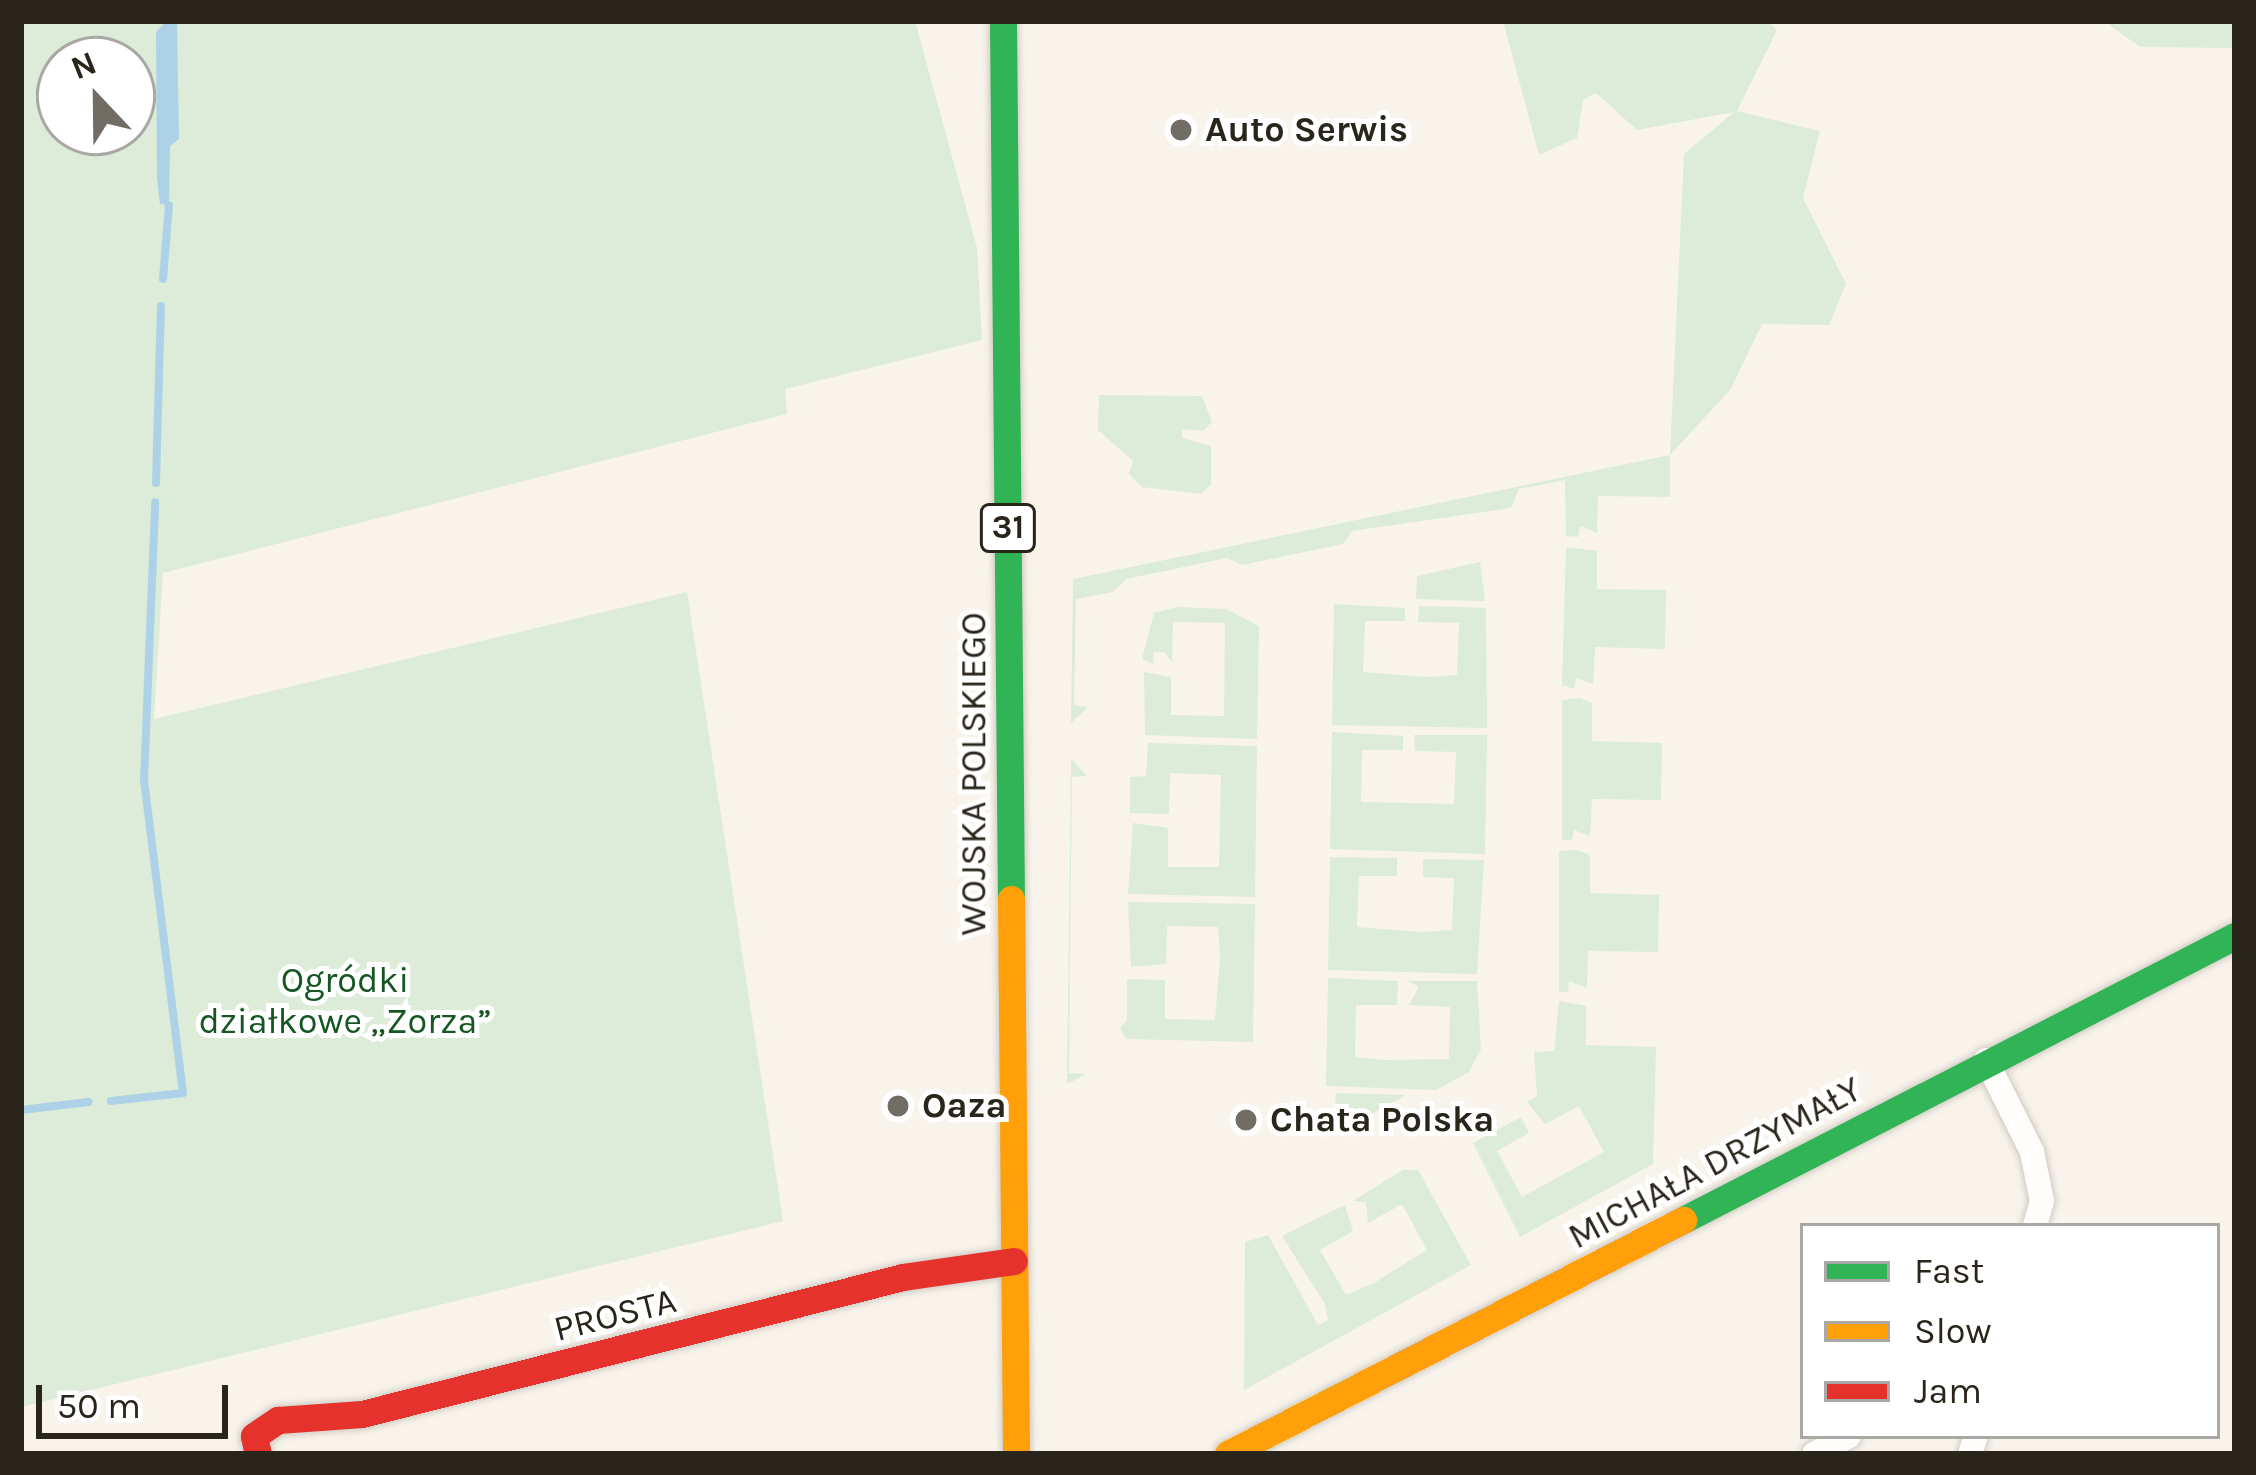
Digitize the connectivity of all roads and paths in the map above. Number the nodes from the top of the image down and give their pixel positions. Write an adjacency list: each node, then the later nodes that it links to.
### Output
1 (1003, 21): 5 (street, WOJSKA POLSKIEGO / 31)
2 (2235, 936): 3 (street, MICHAŁA DRZYMAŁY)
3 (1986, 1060): 4 (street); 9 (street, MICHAŁA DRZYMAŁY)
4 (2036, 1223)
5 (1014, 1261): 7 (street, PROSTA); 8 (street, WOJSKA POLSKIEGO / 31)
6 (1843, 1439): 10 (street)
7 (258, 1454)
8 (1016, 1454)
9 (1228, 1454)
10 (1814, 1454)

